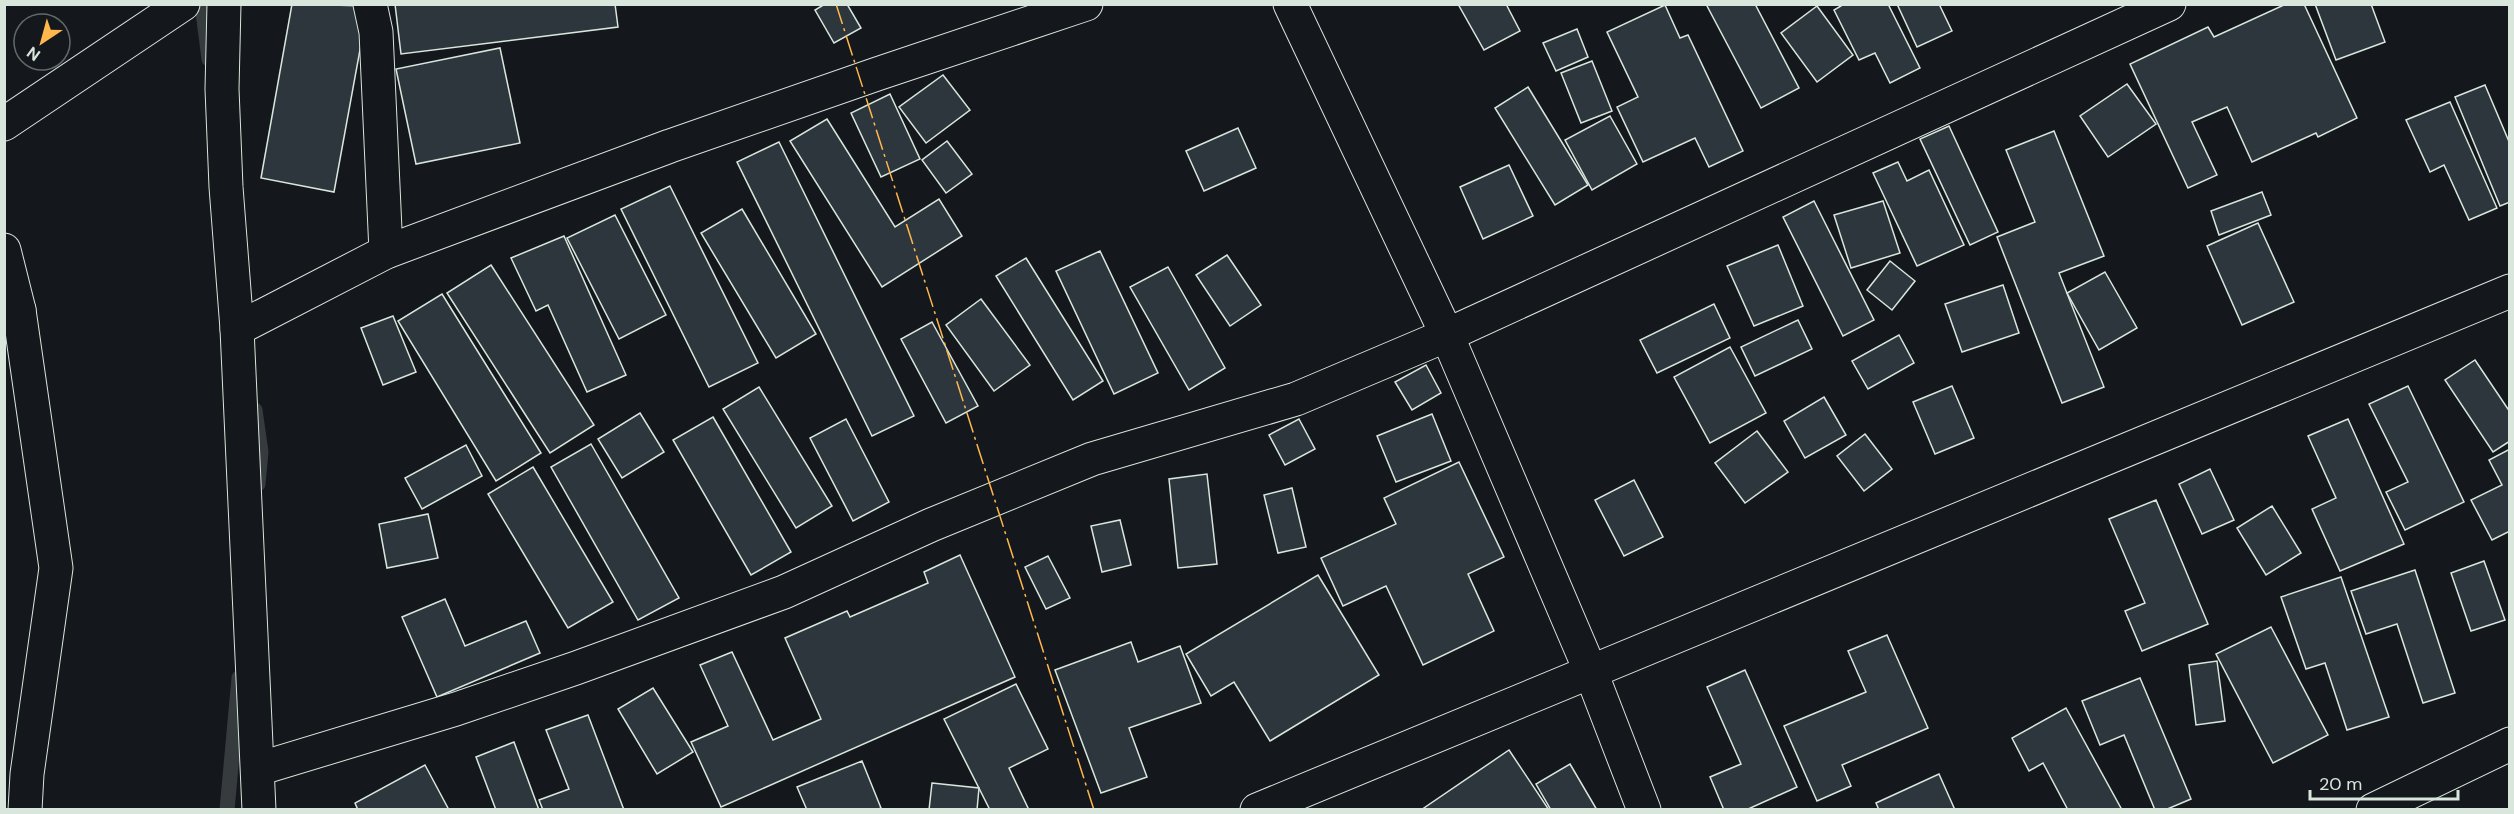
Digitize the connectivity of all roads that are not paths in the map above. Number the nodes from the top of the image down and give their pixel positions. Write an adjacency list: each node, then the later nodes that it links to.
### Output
1 (183, 4): 7 (street)
2 (224, 4): 12 (street)
3 (370, 4): 9 (street)
4 (1086, 4): 9 (street)
5 (1290, 4): 13 (street)
6 (2169, 4): 13 (street)
7 (4, 124)
8 (4, 250): 11 (street)
9 (386, 252): 12 (street)
10 (2510, 291): 14 (street)
11 (12, 312): 17 (street)
12 (237, 330): 16 (street)
13 (1447, 335): 14 (street); 16 (street)
14 (1590, 670): 19 (street); 20 (street)
15 (2510, 744): 21 (street)
16 (258, 769): 18 (street)
17 (25, 810)
18 (259, 810)
19 (1257, 810)
20 (1644, 810)
21 (2373, 810)

